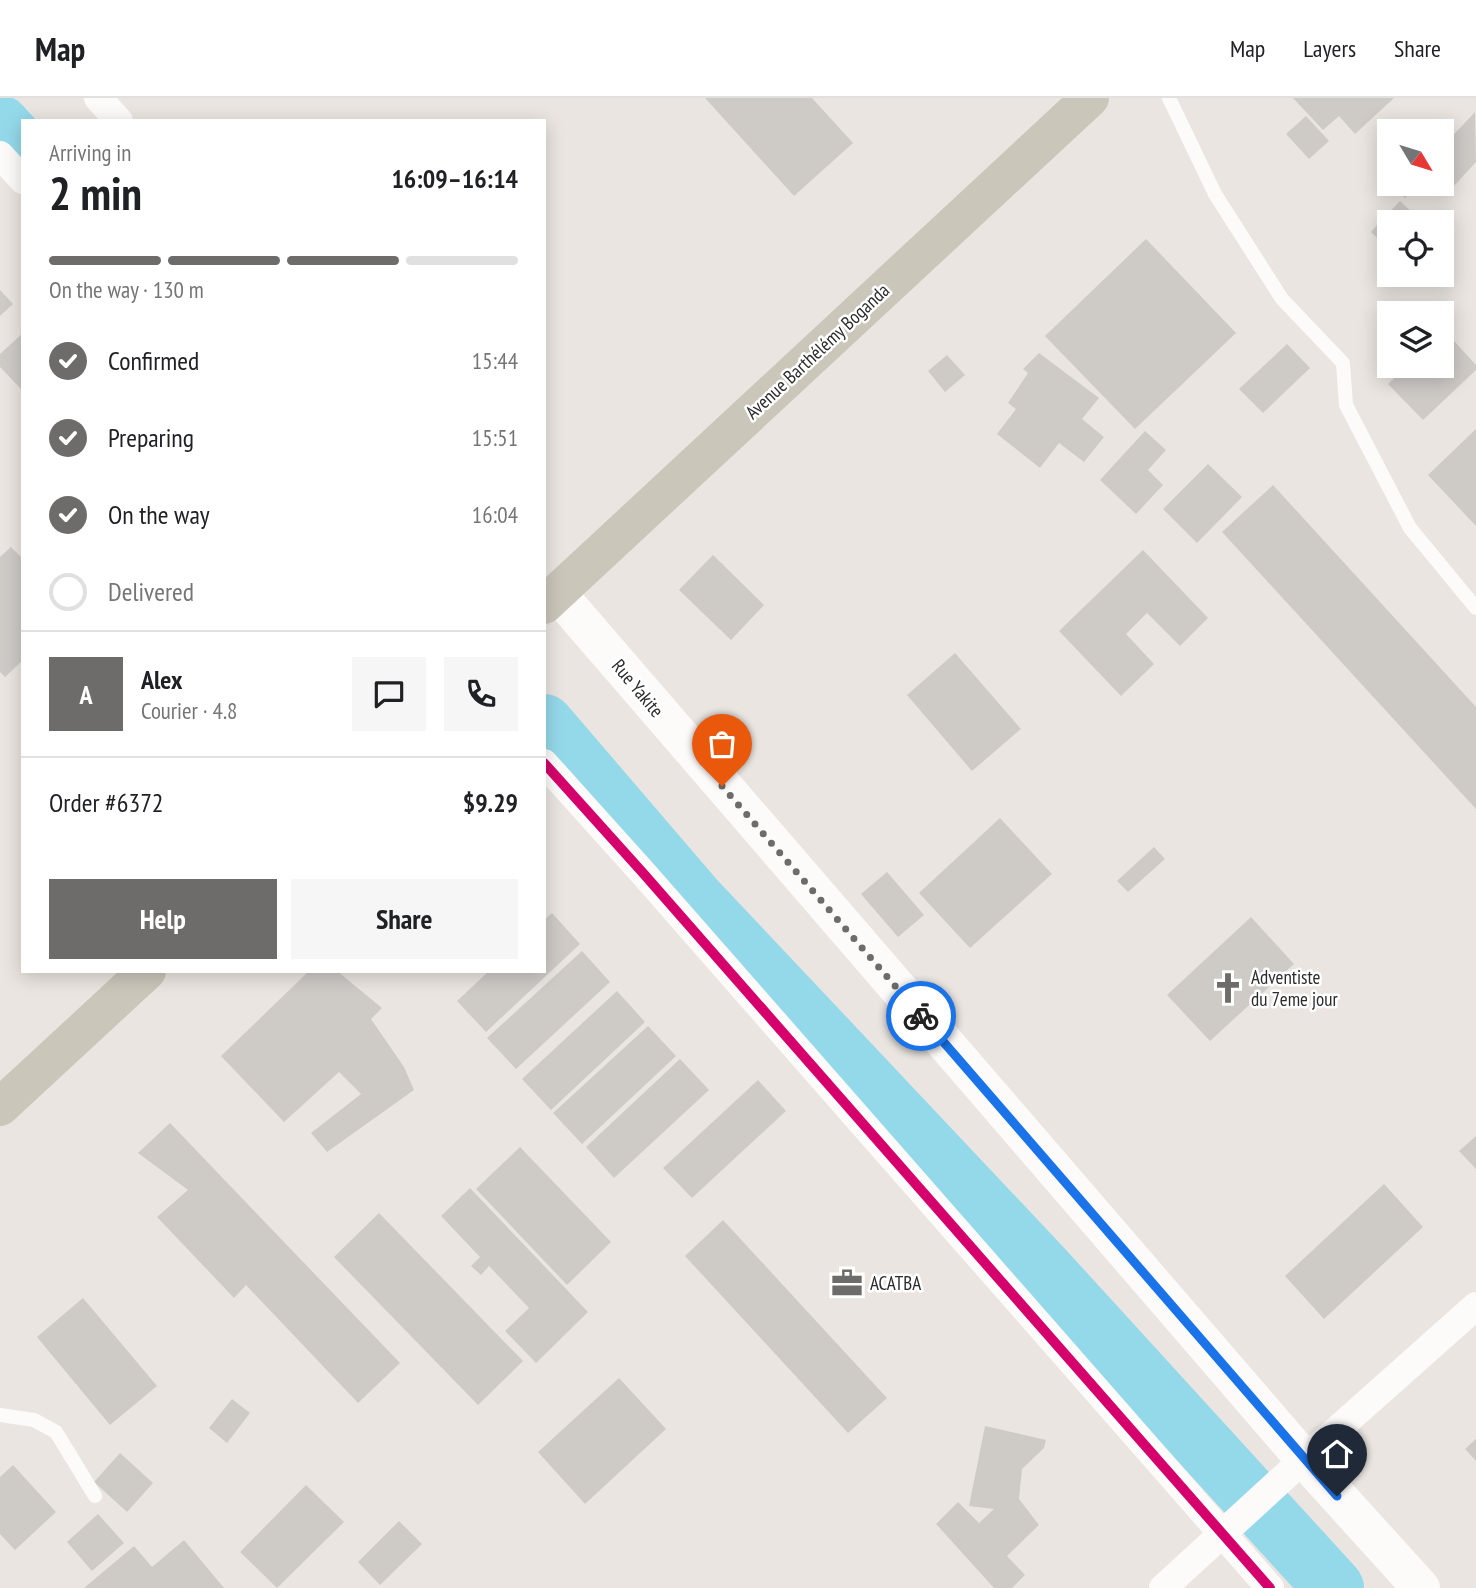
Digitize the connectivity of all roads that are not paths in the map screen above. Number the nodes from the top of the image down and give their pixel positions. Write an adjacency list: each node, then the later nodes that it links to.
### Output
1 (98, 98): 4 (street)
2 (1090, 98): 7 (main road, Avenue Barthélémy Boganda)
3 (1170, 98): 8 (lane)
4 (117, 119)
5 (0, 156): 6 (street)
6 (21, 178)
7 (548, 593): 14 (main road, Rue Yakite)
8 (1476, 608)
9 (546, 765): 16 (street)
10 (145, 973): 11 (main road)
11 (0, 1107)
12 (1476, 1306): 14 (street)
13 (0, 1415): 15 (lane)
14 (1304, 1459): 16 (street); 19 (main road, Rue Yakite)
15 (95, 1496)
16 (1222, 1535): 17 (street); 18 (street)
17 (1163, 1588)
18 (1270, 1588)
19 (1421, 1588)

